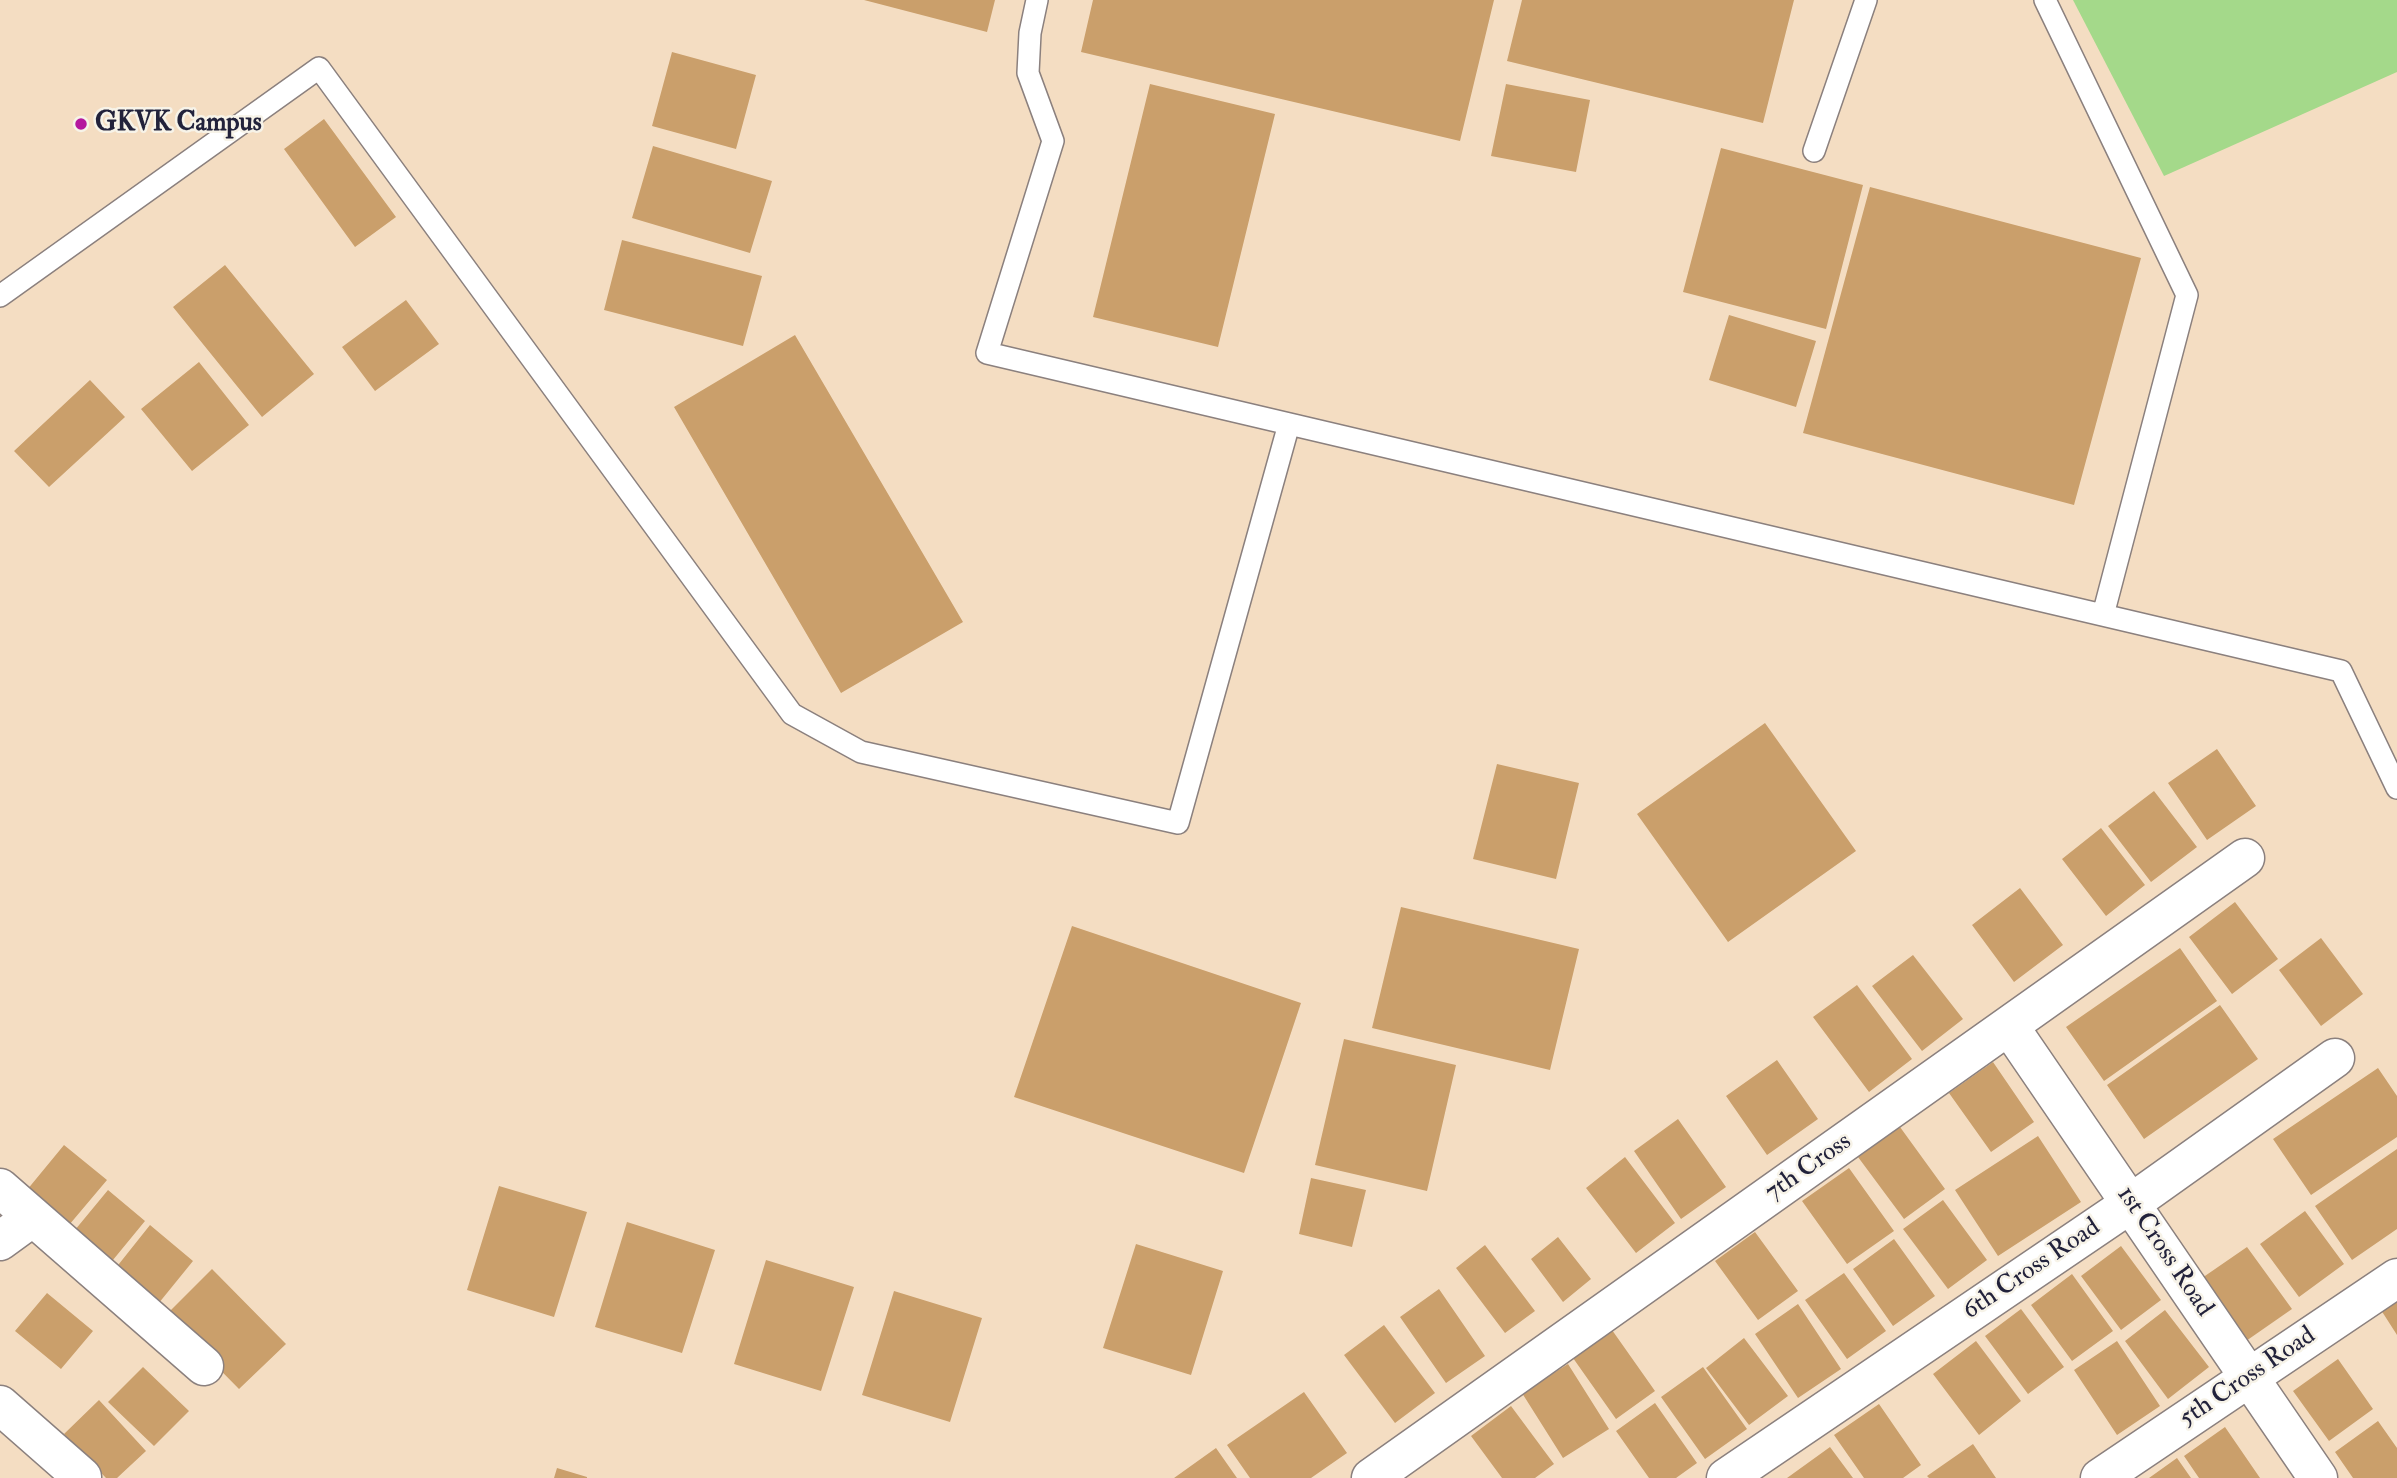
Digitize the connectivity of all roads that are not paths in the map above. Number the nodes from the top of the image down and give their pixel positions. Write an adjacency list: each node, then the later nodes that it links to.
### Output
1 (1037, 0): 6 (lane)
2 (1866, 0): 4 (lane)
3 (2045, 0): 7 (lane)
4 (1814, 151)
5 (0, 296): 6 (lane)
6 (1289, 424): 7 (lane)
7 (2103, 615): 8 (lane)
8 (2397, 788)
9 (2245, 858): 10 (street, 7th Cross)
10 (2009, 1026): 13 (street, 1st Cross Road); 21 (street, 7th Cross)
11 (2335, 1058): 13 (street, 6th Cross Road)
12 (0, 1188): 14 (street)
13 (2130, 1204): 18 (street, 1st Cross Road); 22 (street, 6th Cross Road)
14 (33, 1217): 15 (street); 17 (street)
15 (0, 1241)
16 (2397, 1278): 18 (street, 5th Cross Road)
17 (204, 1366)
18 (2249, 1377): 23 (street, 5th Cross Road); 24 (street, 1st Cross Road)
19 (0, 1405): 20 (street)
20 (82, 1477)
21 (1371, 1478)
22 (1726, 1478)
23 (2100, 1478)
24 (2318, 1478)

